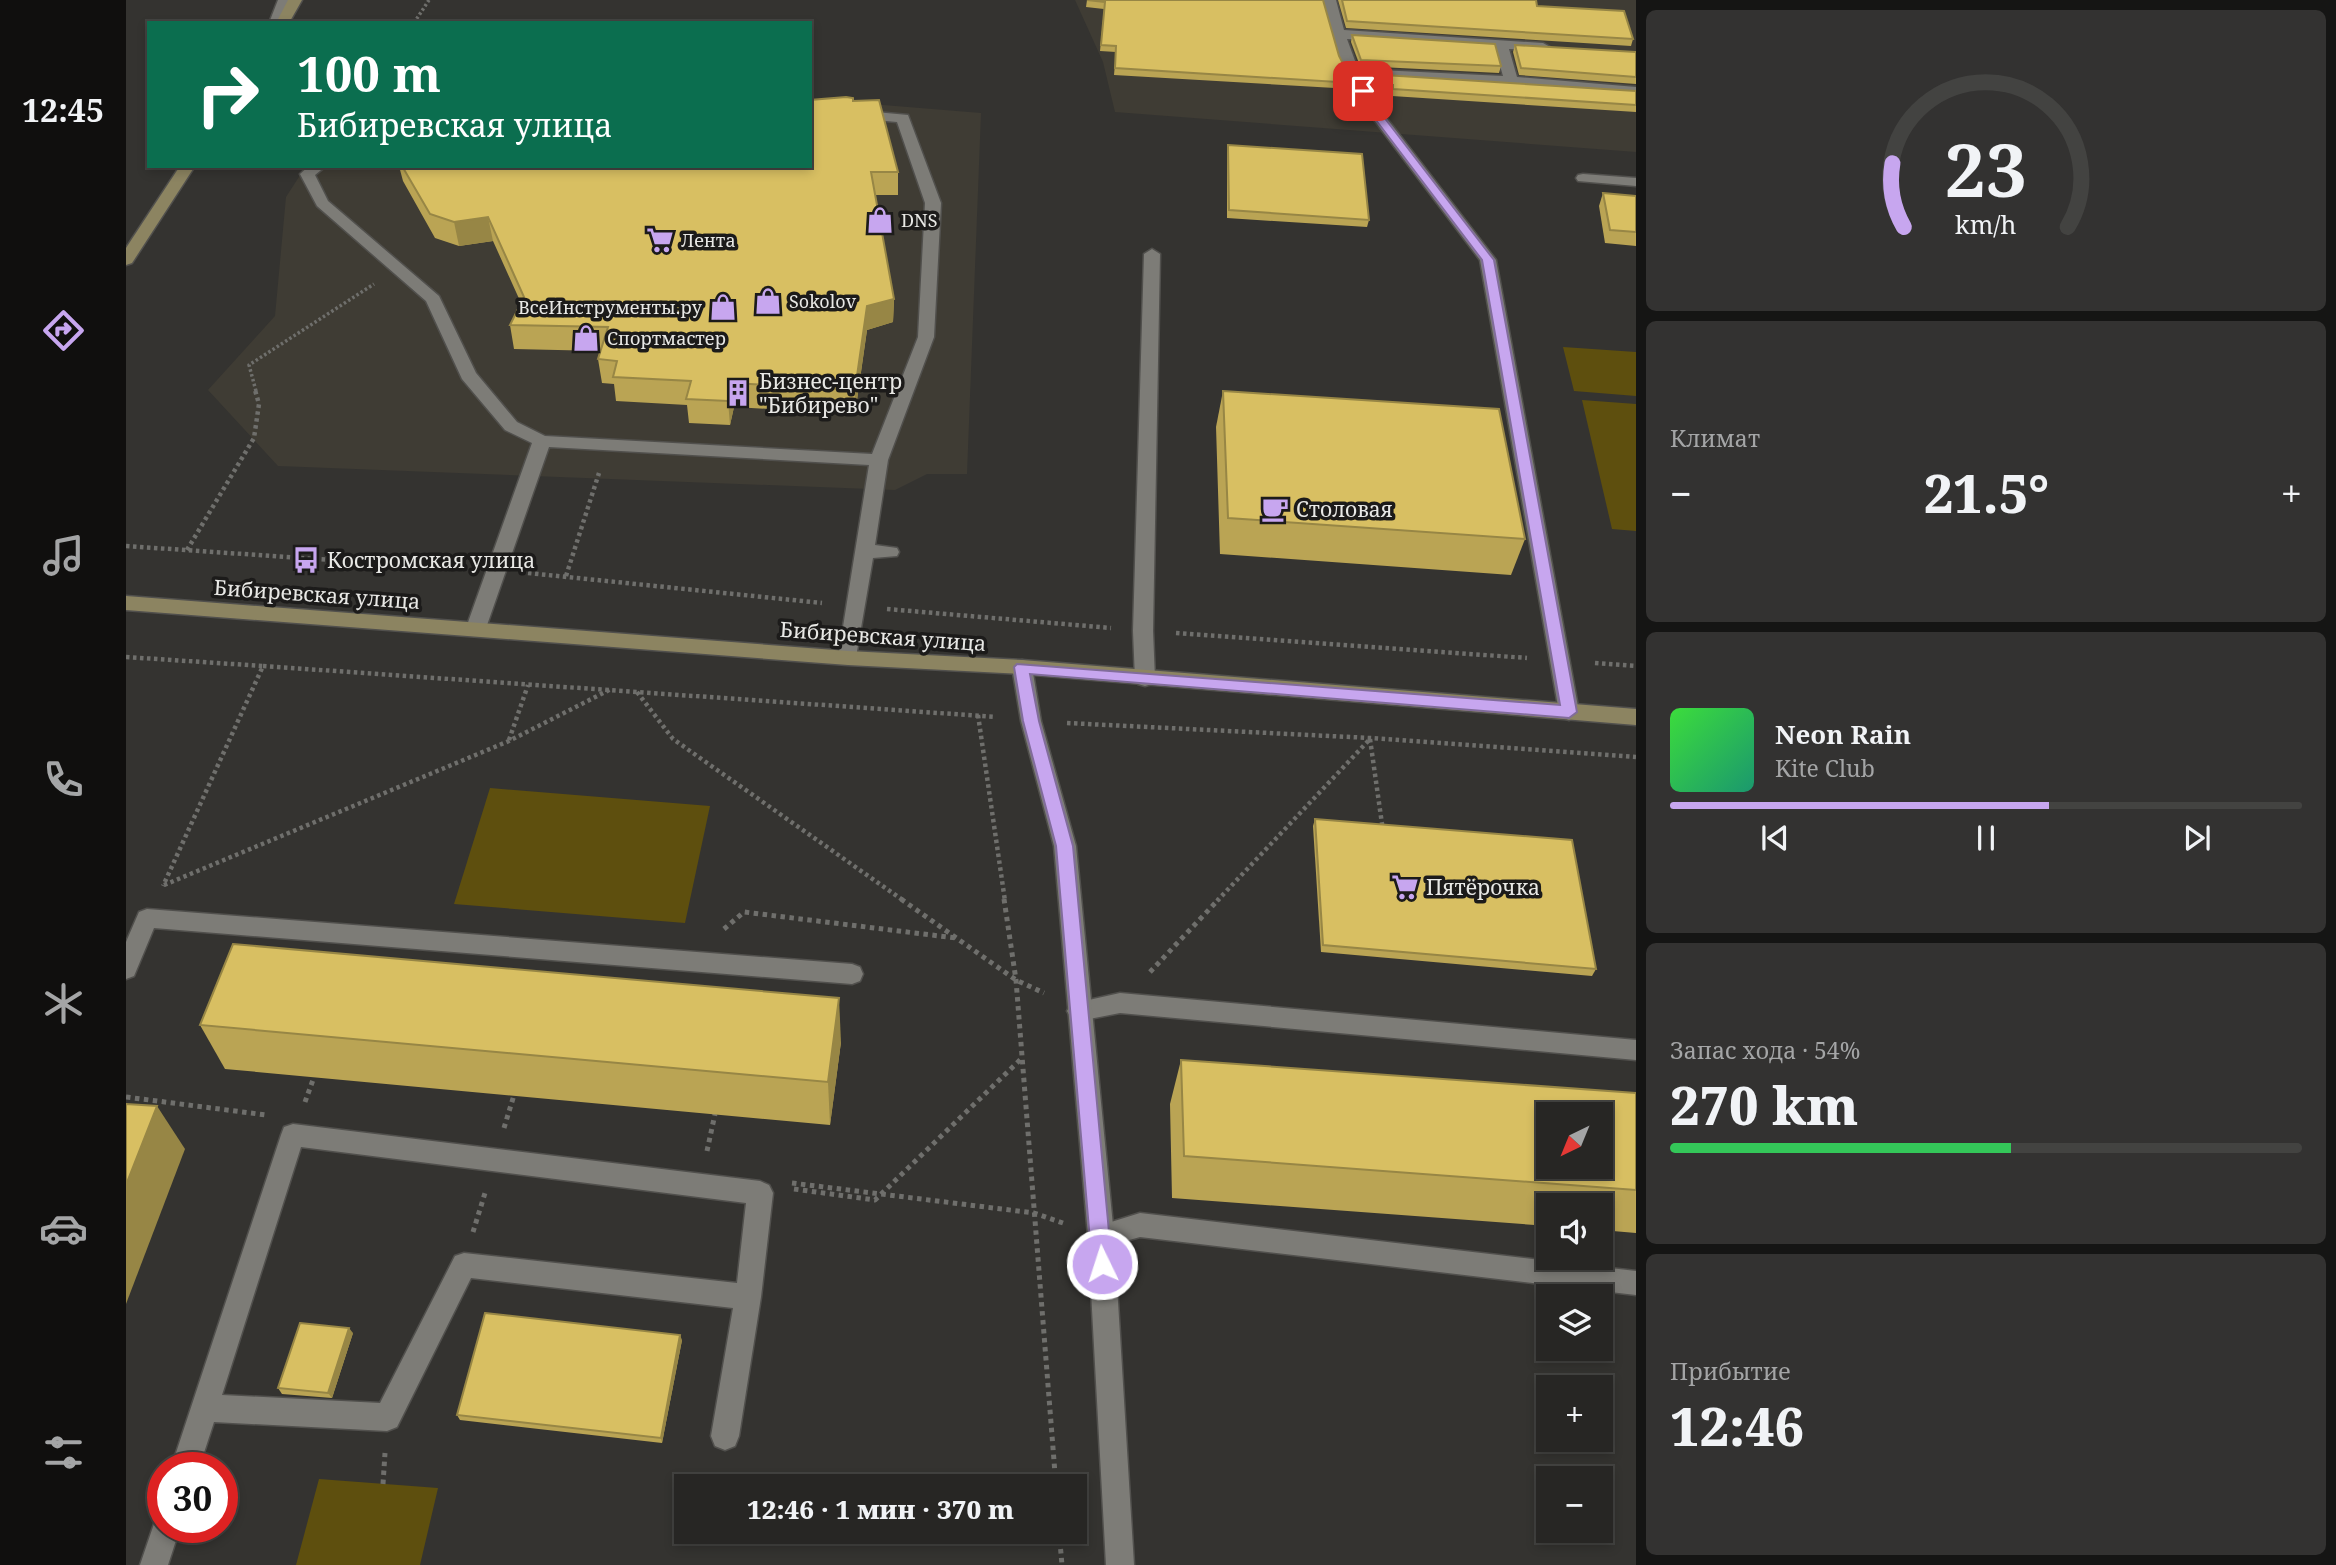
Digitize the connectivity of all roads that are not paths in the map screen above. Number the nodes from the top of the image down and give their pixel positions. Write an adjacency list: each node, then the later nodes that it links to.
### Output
1 (293, 0): 3 (street); 4 (main road)
2 (1329, 0): 5 (street)
3 (277, 21)
4 (283, 21)
5 (1339, 34): 6 (street); 8 (street)
6 (1502, 44): 7 (street); 9 (street)
7 (1555, 48)
8 (1353, 73): 9 (street); 27 (street)
9 (1511, 81): 10 (street)
10 (1636, 91)
11 (812, 110): 19 (street)
12 (187, 168): 17 (main road)
13 (316, 168): 18 (street)
14 (1583, 178): 15 (street)
15 (1636, 182)
16 (1152, 254): 26 (street)
17 (126, 260)
18 (542, 441): 19 (street); 23 (street)
19 (879, 460): 20 (street)
20 (865, 551): 21 (street); 24 (street)
21 (890, 552)
22 (126, 603): 23 (main road, Бибиревская улица)
23 (476, 628): 24 (main road, Бибиревская улица)
24 (848, 657): 25 (main road, Бибиревская улица)
25 (1022, 667): 26 (main road, Бибиревская улица); 31 (street)
26 (1145, 679): 27 (main road, Бибиревская улица)
27 (1569, 712): 28 (main road, Бибиревская улица)
28 (1636, 716)
29 (126, 968): 30 (street)
30 (852, 974)
31 (1079, 1011): 32 (street); 33 (street)
32 (1636, 1049)
33 (1101, 1236): 34 (street); 41 (street)
34 (1636, 1283)
35 (748, 1297): 36 (street); 36 (street); 37 (street)
36 (204, 1408): 38 (street)
37 (725, 1436)
38 (190, 1452)
39 (162, 1543): 40 (street)
40 (155, 1565)
41 (1120, 1565)

